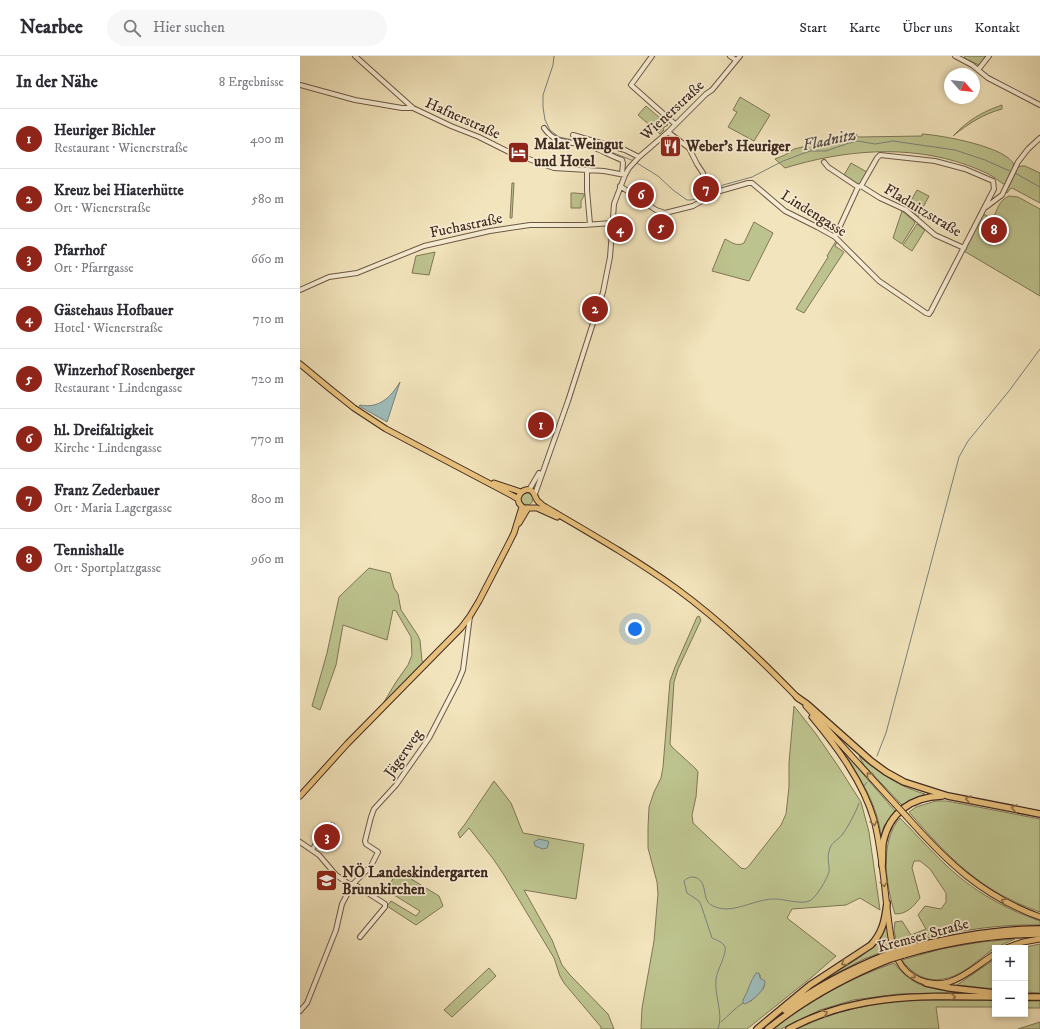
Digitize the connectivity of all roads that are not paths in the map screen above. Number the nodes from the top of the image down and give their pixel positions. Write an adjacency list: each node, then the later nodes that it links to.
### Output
1 (355, 56): 13 (street, Hafnerstraße)
2 (652, 56): 14 (street)
3 (730, 56): 7 (street)
4 (740, 56): 7 (street, Wienerstraße)
5 (955, 56): 8 (street)
6 (989, 56): 9 (street)
7 (736, 60): 14 (street, Wienerstraße)
8 (976, 68)
9 (980, 68)
10 (980, 72): 12 (street)
11 (300, 85): 13 (street)
12 (1040, 105)
13 (412, 108): 21 (street, Hafnerstraße)
14 (675, 124): 16 (street, Wienerstraße)
15 (544, 128): 22 (street)
16 (668, 132): 19 (street, Wienerstraße); 23 (street)
17 (573, 135): 19 (street)
18 (1040, 138): 28 (street)
19 (640, 157): 22 (street, Wienerstraße)
20 (824, 162): 25 (street)
21 (587, 170): 22 (street, Hafnerstraße); 30 (street)
22 (623, 175): 24 (street, Wienerstraße)
23 (703, 182)
24 (620, 186): 26 (street, Wienerstraße); 27 (street, Lindengasse)
25 (860, 187): 28 (street, Fladnitzstraße); 31 (street); 32 (street, Fladnitzstraße)
26 (618, 192): 27 (street, Lindengasse); 29 (street, Wienerstraße)
27 (631, 194): 31 (street, Lindengasse)
28 (984, 209): 32 (street)
29 (612, 223): 30 (street, Fuchastraße); 35 (street, Wienerstraße)
30 (590, 224): 33 (street, Fuchastraße)
31 (835, 237): 32 (street, Lindengasse)
32 (964, 248)
33 (300, 290)
34 (300, 364): 36 (main road)
35 (549, 452): 37 (street, Wienerstraße); 39 (street, Wienerstraße)
36 (482, 479): 38 (main road); 40 (main road)
37 (529, 490): 38 (main road); 39 (main road)
38 (521, 492): 40 (main road)
39 (535, 497): 42 (main road); 43 (main road)
40 (518, 499): 41 (main road)
41 (522, 507): 42 (main road); 44 (main road)
42 (530, 508): 43 (main road); 44 (main road)
43 (578, 526): 46 (main road)
44 (514, 533): 45 (main road)
45 (470, 616): 47 (main road); 54 (street, Jägerweg)
46 (797, 697): 48 (highway); 53 (main road, one-way to 53); 56 (main road, one-way to 46, bridge)
47 (300, 796)
48 (948, 796): 49 (highway, one-way to 48); 53 (highway)
49 (1040, 814)
50 (333, 826): 52 (street)
51 (300, 842): 52 (street)
52 (312, 850): 54 (street)
53 (882, 865): 55 (main road, one-way to 55)
54 (352, 885): 59 (street); 70 (street)
55 (887, 903): 65 (main road, one-way to 65); 71 (highway, one-way to 71)
56 (1040, 917)
57 (1040, 930): 62 (highway, Kremser Straße)
58 (1040, 934): 62 (highway, Kremser Straße)
59 (360, 937)
60 (1040, 939): 61 (main road)
61 (1014, 945)
62 (902, 953): 64 (highway, Kremser Straße, bridge)
63 (992, 956): 65 (main road)
64 (889, 957): 71 (highway, Kremser Straße); 72 (highway, Kremser Straße)
65 (926, 983): 66 (highway)
66 (992, 993)
67 (992, 997): 73 (highway, one-way to 67)
68 (1028, 997): 69 (highway)
69 (1040, 997)
70 (300, 1011)
71 (758, 1029)
72 (768, 1029)
73 (789, 1029)

